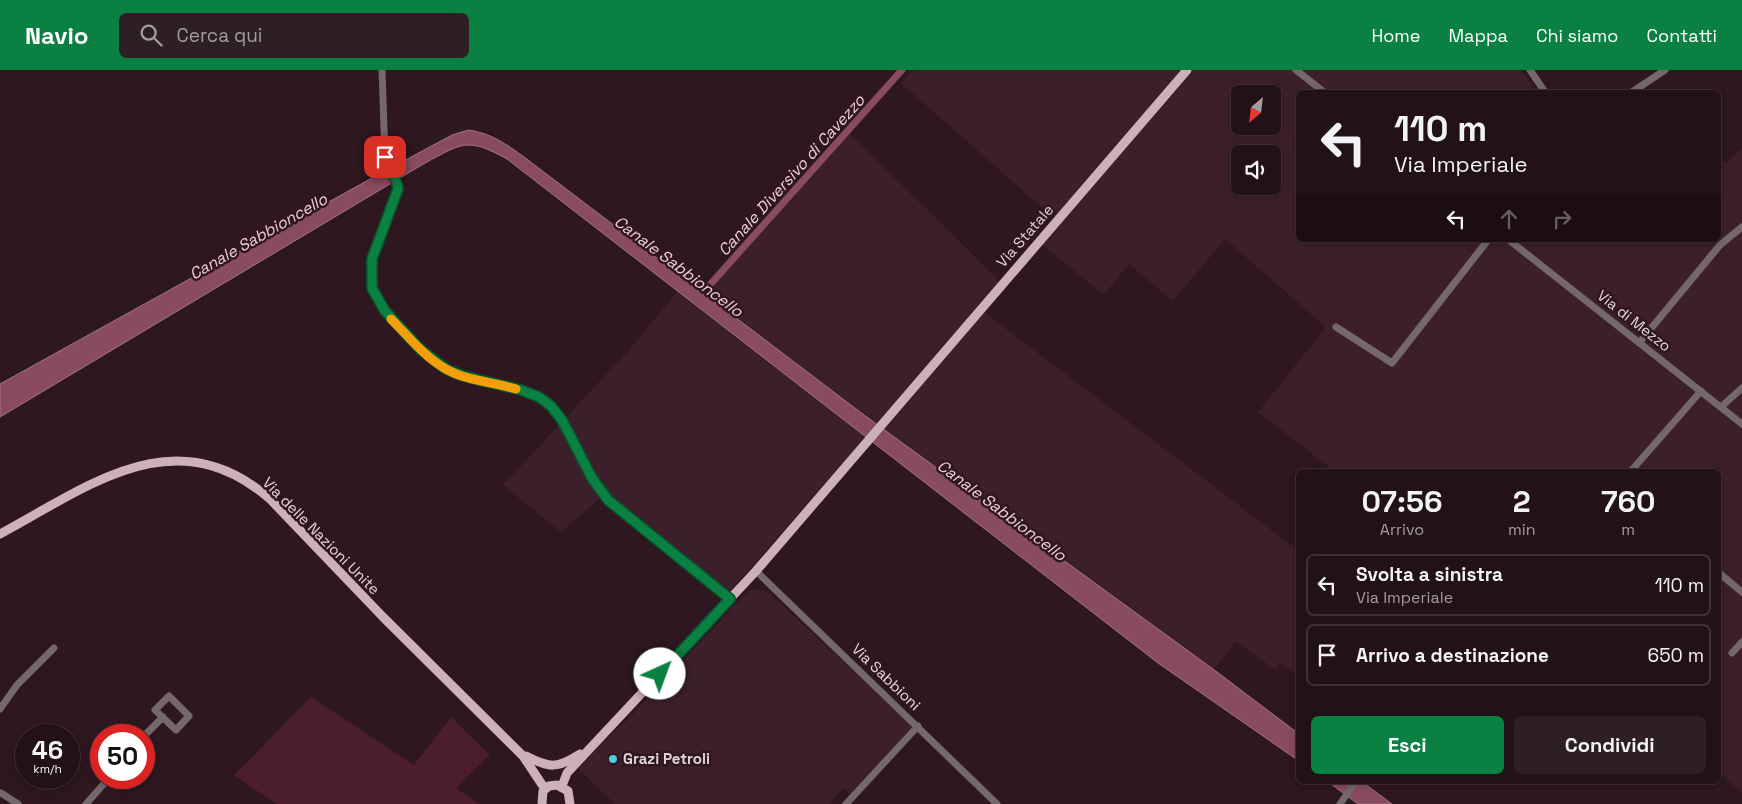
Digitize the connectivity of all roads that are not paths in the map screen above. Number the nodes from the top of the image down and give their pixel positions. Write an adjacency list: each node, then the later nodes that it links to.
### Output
1 (382, 70): 23 (street)
2 (1187, 70): 20 (main road, Via Statale)
3 (1296, 70): 6 (street)
4 (1530, 70): 7 (street)
5 (1664, 70): 8 (street)
6 (1321, 90)
7 (1545, 90)
8 (1635, 90)
9 (1742, 227): 13 (street)
10 (1486, 242): 12 (street)
11 (1512, 242): 13 (street, Via di Mezzo)
12 (1336, 328)
13 (1639, 343): 15 (street, Via di Mezzo)
14 (1742, 388): 16 (street)
15 (1701, 391): 16 (street, Via di Mezzo); 18 (street)
16 (1721, 407): 17 (street, Via di Mezzo)
17 (1742, 424)
18 (1632, 469)
19 (0, 534): 32 (main road, Via delle Nazioni Unite)
20 (756, 571): 23 (main road, Via Statale); 30 (street, Via Sabbioni)
21 (1721, 575): 22 (street)
22 (1742, 592)
23 (730, 599): 31 (main road, Via Statale)
24 (1742, 642): 26 (street)
25 (54, 648): 27 (street)
26 (1732, 653)
27 (0, 709)
28 (163, 717): 28 (street); 29 (street)
29 (155, 725)
30 (918, 726): 43 (street); 44 (street, Via Sabbioni)
31 (596, 742): 32 (main road, Via delle Nazioni Unite); 34 (main road)
32 (523, 756): 36 (main road, Via delle Nazioni Unite)
33 (1354, 784): 38 (street)
34 (562, 786): 36 (main road); 42 (main road)
35 (99, 789): 40 (street)
36 (546, 789): 41 (main road)
37 (0, 793): 39 (street)
38 (1342, 801)
39 (18, 804)
40 (86, 804)
41 (542, 804)
42 (570, 804)
43 (846, 804)
44 (997, 804)

